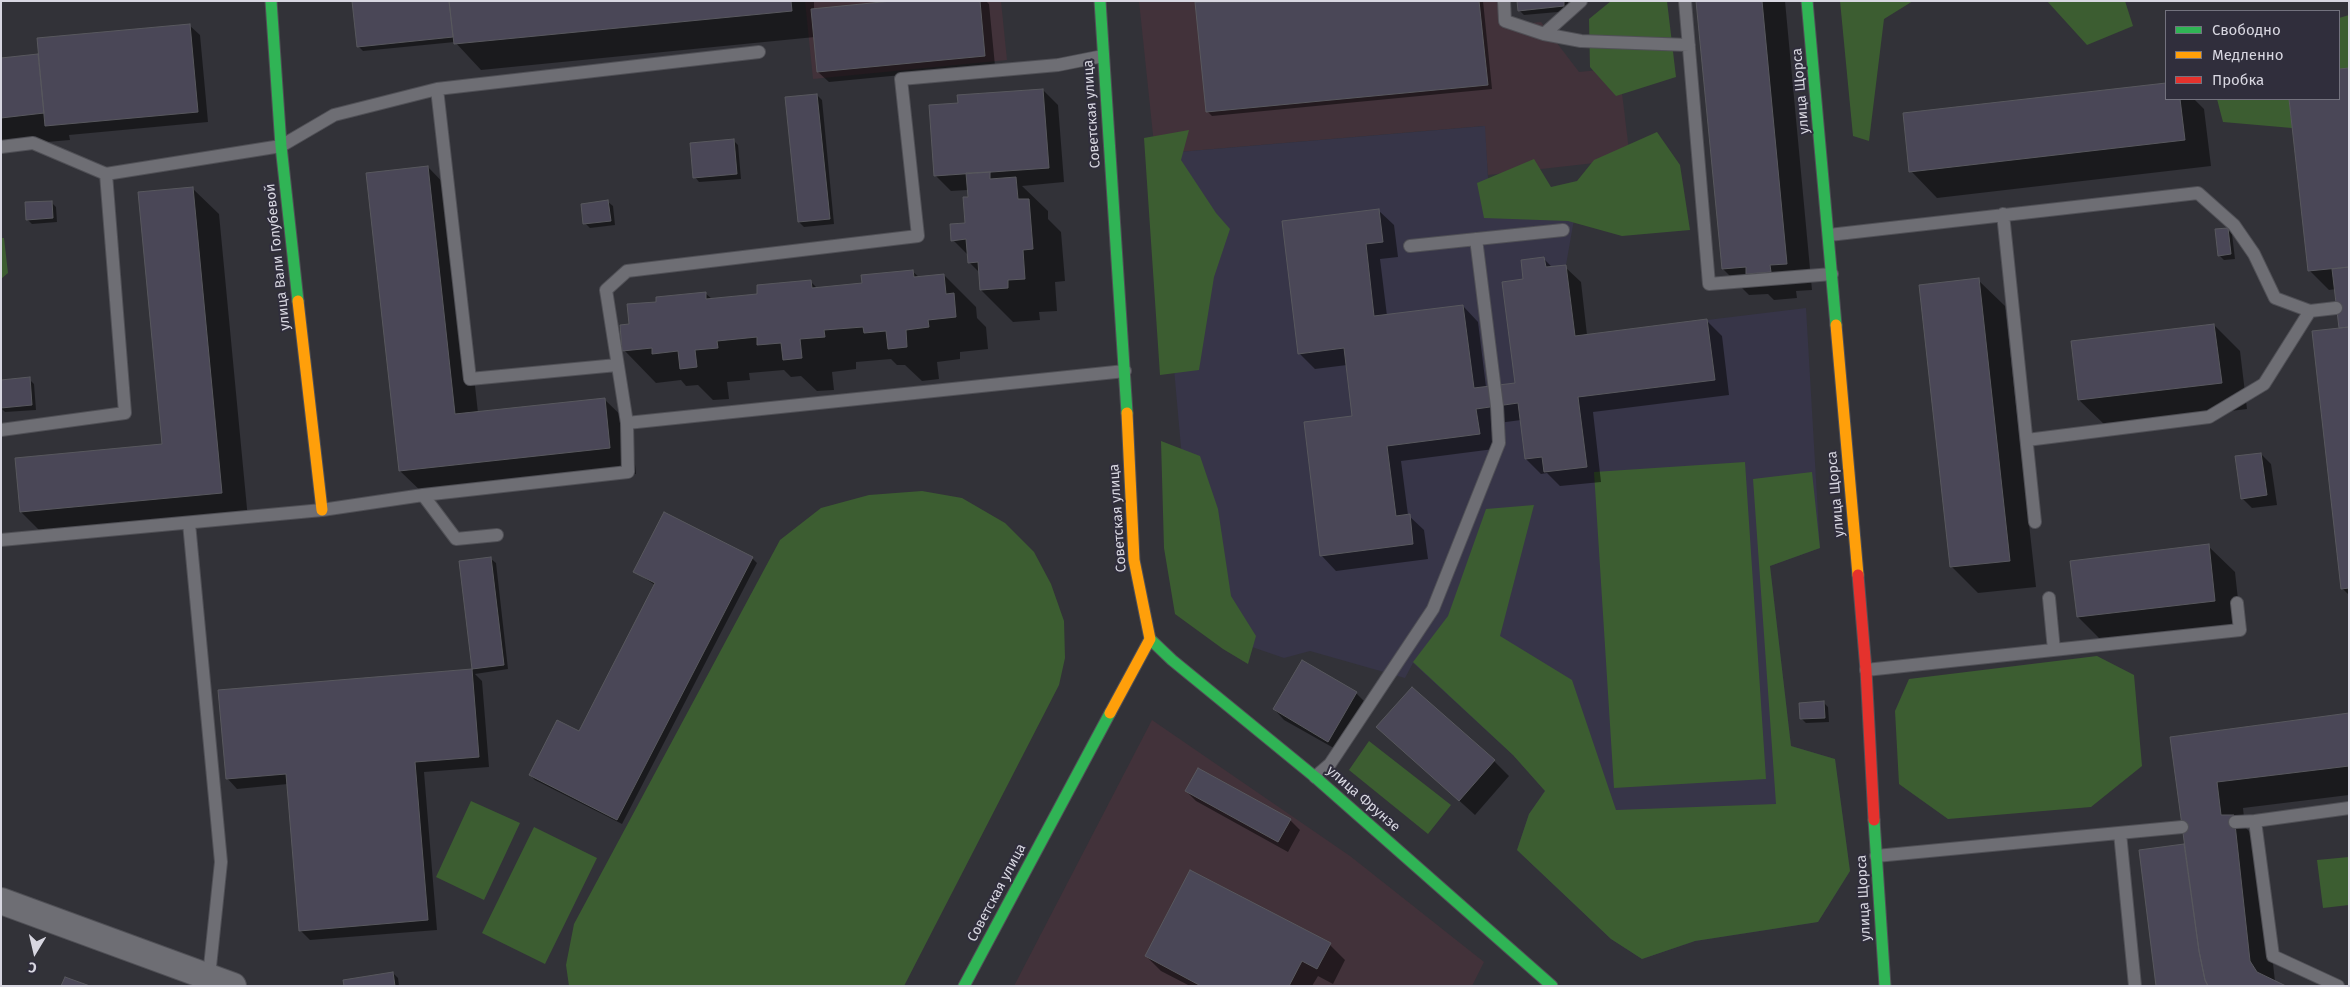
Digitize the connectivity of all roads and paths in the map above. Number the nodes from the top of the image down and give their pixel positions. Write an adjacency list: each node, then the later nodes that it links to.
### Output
1 (271, 1): 12 (street, улица Вали Голубевой)
2 (1100, 1): 10 (street, Советская улица)
3 (1504, 1): 7 (lane)
4 (1581, 1): 7 (lane)
5 (1685, 1): 8 (lane)
6 (1807, 1): 17 (street, улица Щорса)
7 (1544, 34): 8 (lane)
8 (1689, 45): 20 (lane)
9 (759, 52): 11 (lane)
10 (1103, 56): 23 (lane); 24 (street, Советская улица)
11 (437, 89): 12 (lane); 23 (lane)
12 (281, 146): 14 (lane); 29 (street, улица Вали Голубевой)
13 (1, 147): 14 (lane)
14 (106, 174): 26 (lane)
15 (2003, 214): 17 (lane); 22 (lane); 27 (lane)
16 (1563, 230): 18 (lane)
17 (1829, 235): 20 (street, улица Щорса)
18 (1476, 239): 19 (lane); 39 (lane)
19 (1410, 246)
20 (1832, 274): 38 (street, улица Щорса)
21 (2336, 308): 22 (lane)
22 (2310, 311): 27 (lane)
23 (617, 365): 25 (lane)
24 (1125, 371): 25 (lane); 36 (street, Советская улица)
25 (627, 423): 28 (lane)
26 (1, 430)
27 (2027, 440): 30 (lane)
28 (423, 495): 29 (lane); 32 (lane)
29 (322, 510): 31 (lane)
30 (2035, 522)
31 (189, 523): 33 (lane); 47 (lane)
32 (497, 535)
33 (1, 540)
34 (2049, 598): 37 (lane)
35 (2237, 603): 37 (lane)
36 (1150, 639): 39 (street, улица Фрунзе); 49 (street, Советская улица)
37 (2054, 650): 38 (lane)
38 (1866, 670): 45 (street, улица Щорса)
39 (1315, 777): 50 (street, улица Фрунзе)
40 (2349, 808): 41 (lane)
41 (2255, 821): 42 (lane); 53 (lane)
42 (2235, 822)
43 (2182, 827): 44 (lane)
44 (2120, 833): 45 (lane); 52 (lane)
45 (1876, 856): 51 (street, улица Щорса)
46 (1, 901): 47 (street)
47 (207, 981): 48 (street)
48 (233, 986)
49 (964, 986)
50 (1552, 986)
51 (1885, 986)
52 (2135, 986)
53 (2338, 986)

